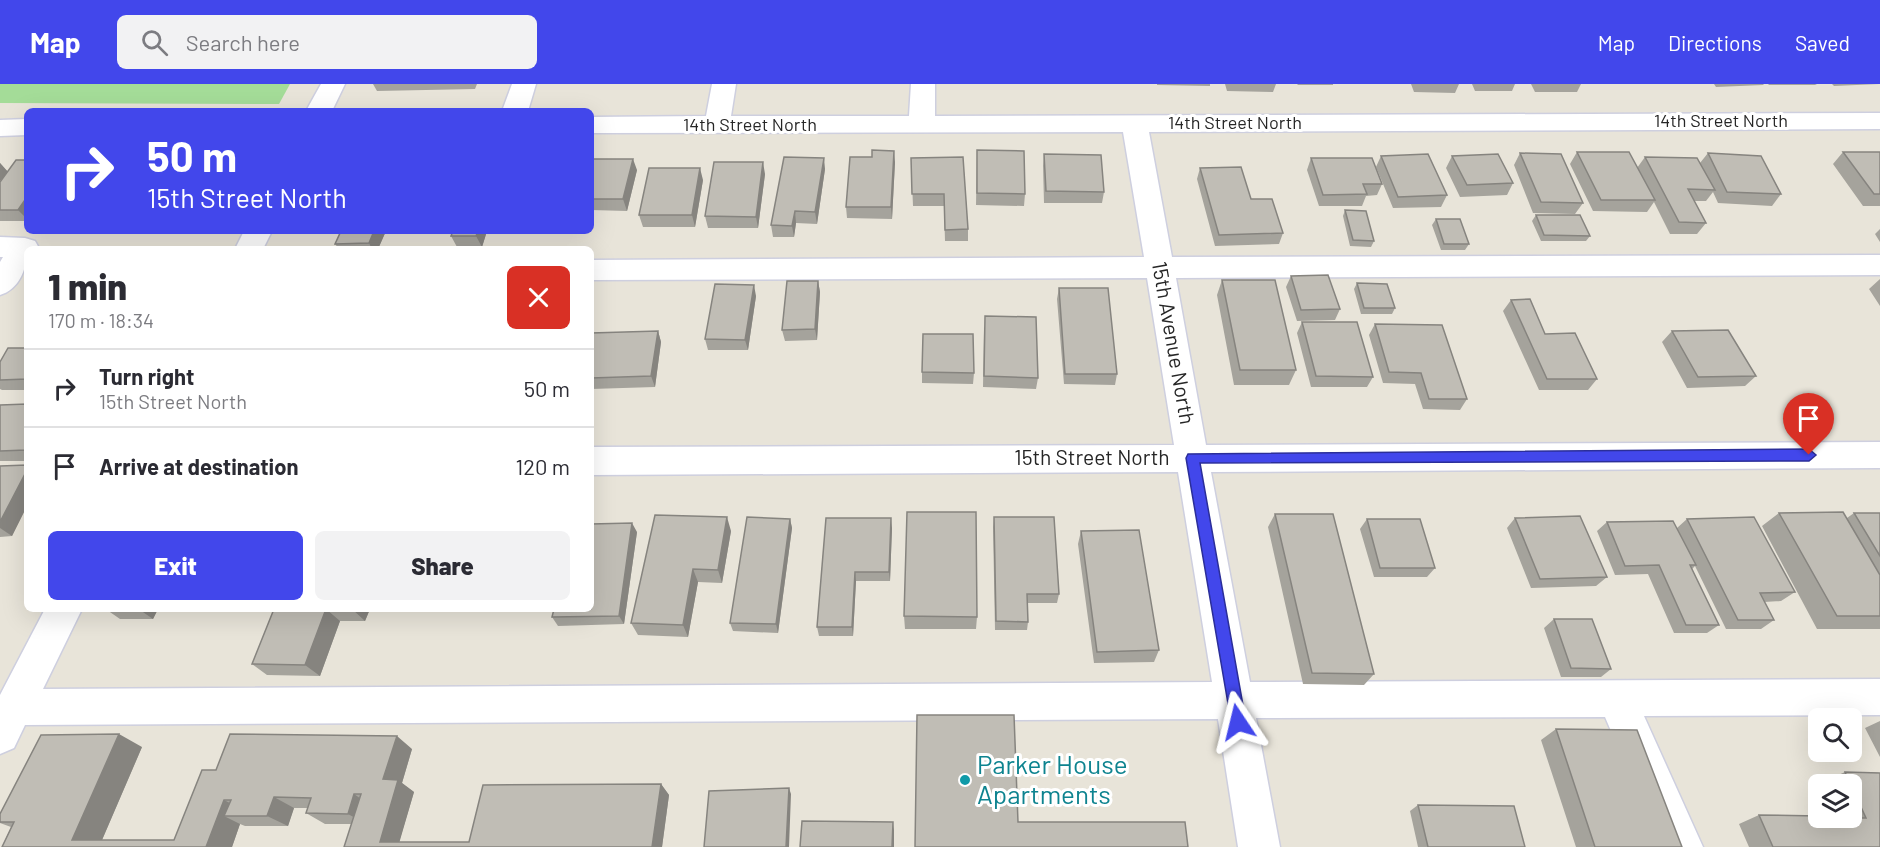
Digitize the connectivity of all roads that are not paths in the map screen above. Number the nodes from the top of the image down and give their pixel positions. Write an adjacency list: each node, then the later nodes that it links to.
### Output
1 (333, 84): 5 (street)
2 (524, 84): 6 (street)
3 (724, 84): 11 (street)
4 (923, 84): 9 (street)
5 (321, 108)
6 (516, 108)
7 (1880, 121): 8 (street, 14th Street North)
8 (1135, 123): 9 (street, 14th Street North); 18 (street, 15th Avenue North)
9 (922, 124): 11 (street, 14th Street North)
10 (594, 125): 11 (street, 14th Street North)
11 (717, 125)
12 (0, 128): 13 (street)
13 (24, 128)
14 (0, 248): 15 (street)
15 (24, 248)
16 (24, 249): 20 (street)
17 (1880, 265): 18 (street)
18 (1160, 268): 19 (street); 22 (street, 15th Avenue North)
19 (594, 270)
20 (0, 284)
21 (1880, 455): 22 (street, 15th Street North)
22 (1192, 458): 23 (street, 15th Street North); 27 (street, 15th Avenue North)
23 (594, 460)
24 (62, 612): 28 (street)
25 (1880, 697): 26 (street)
26 (1616, 698): 27 (street); 30 (street)
27 (1234, 701): 28 (street); 29 (street, 15th Avenue North)
28 (7, 721)
29 (1259, 847)
30 (1682, 847)

